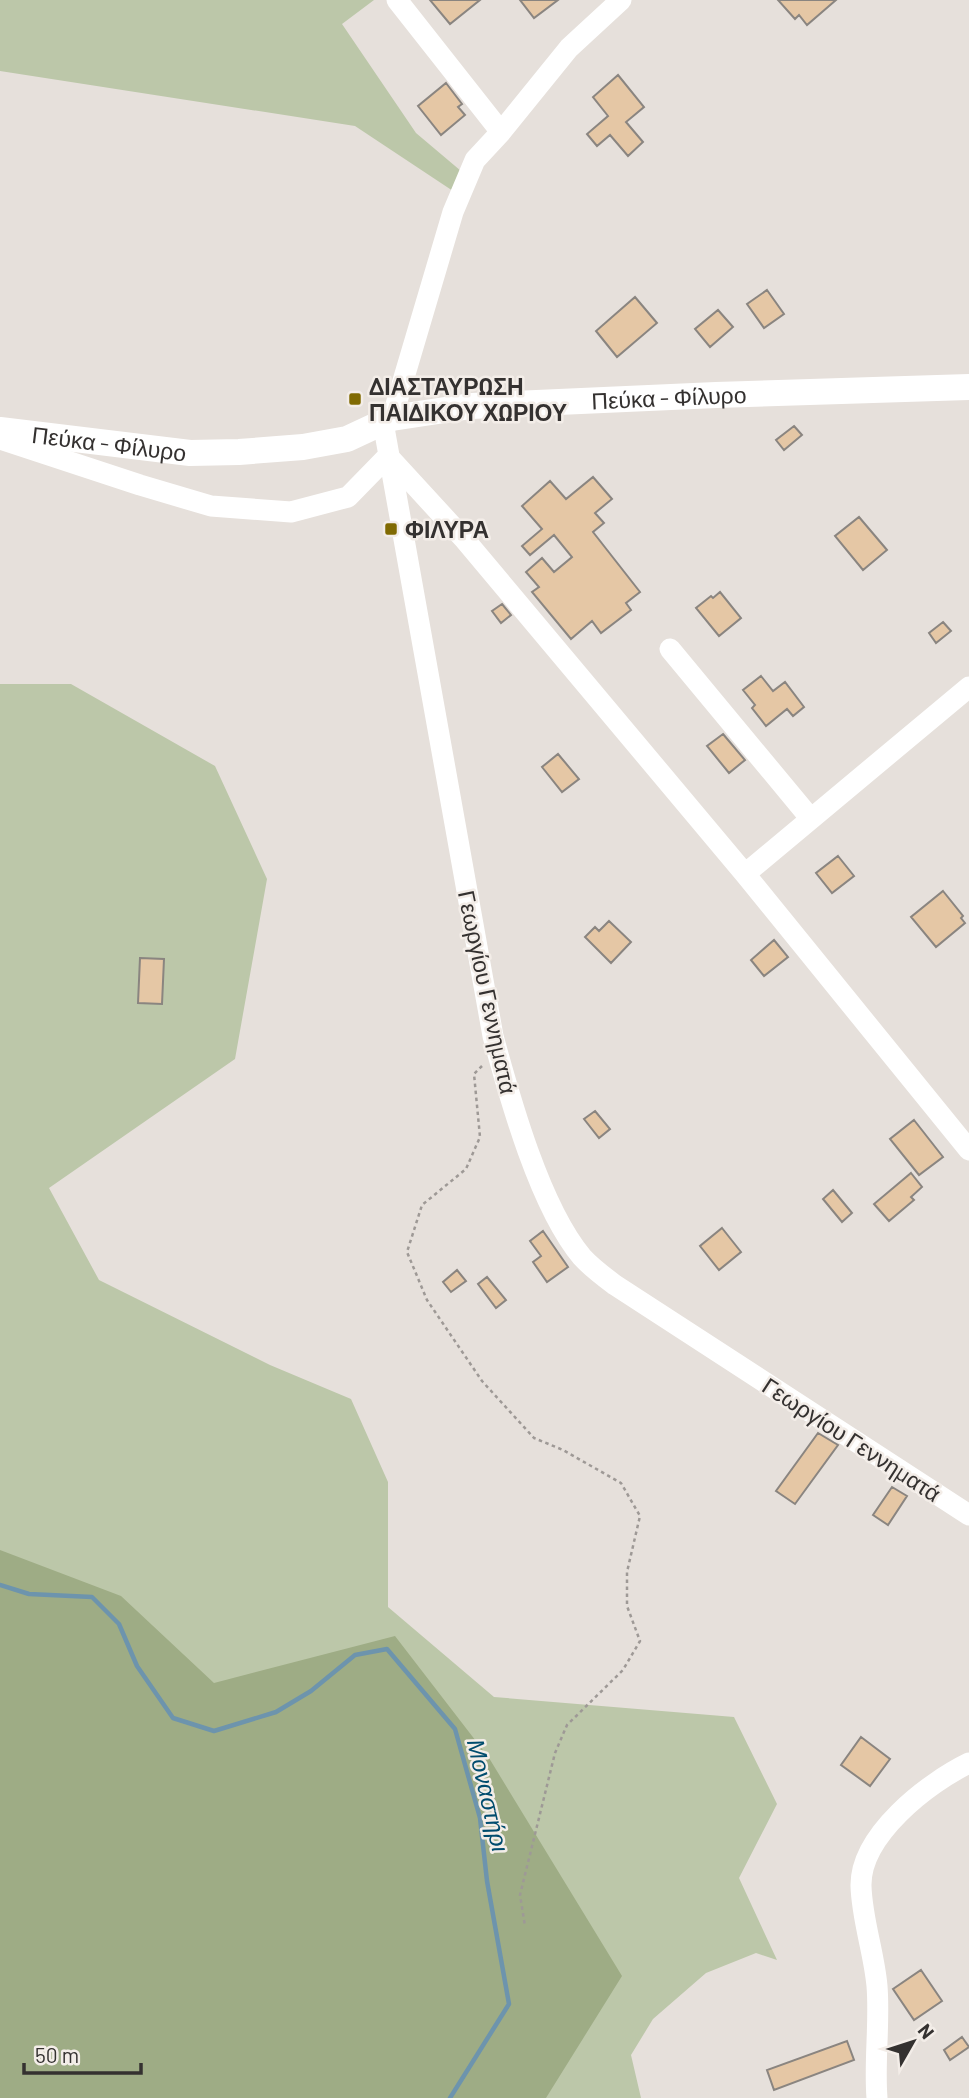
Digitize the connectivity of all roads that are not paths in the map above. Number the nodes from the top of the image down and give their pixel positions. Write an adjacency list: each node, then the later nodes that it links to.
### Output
1 (397, 0): 3 (street)
2 (621, 0): 3 (street)
3 (501, 132): 6 (street)
4 (969, 375): 5 (street)
5 (956, 387): 6 (main road, Πεύκα - Φίλυρο)
6 (387, 420): 7 (main road, Πεύκα - Φίλυρο); 9 (street, Γεωργίου Γεννηματά)
7 (0, 430)
8 (0, 439): 9 (street)
9 (388, 456): 13 (street); 15 (street, Γεωργίου Γεννηματά)
10 (670, 649): 12 (street)
11 (969, 687): 12 (street)
12 (811, 819): 13 (street)
13 (745, 874): 14 (street)
14 (969, 1150)
15 (969, 1515)
16 (969, 1763): 17 (street)
17 (877, 2098)

